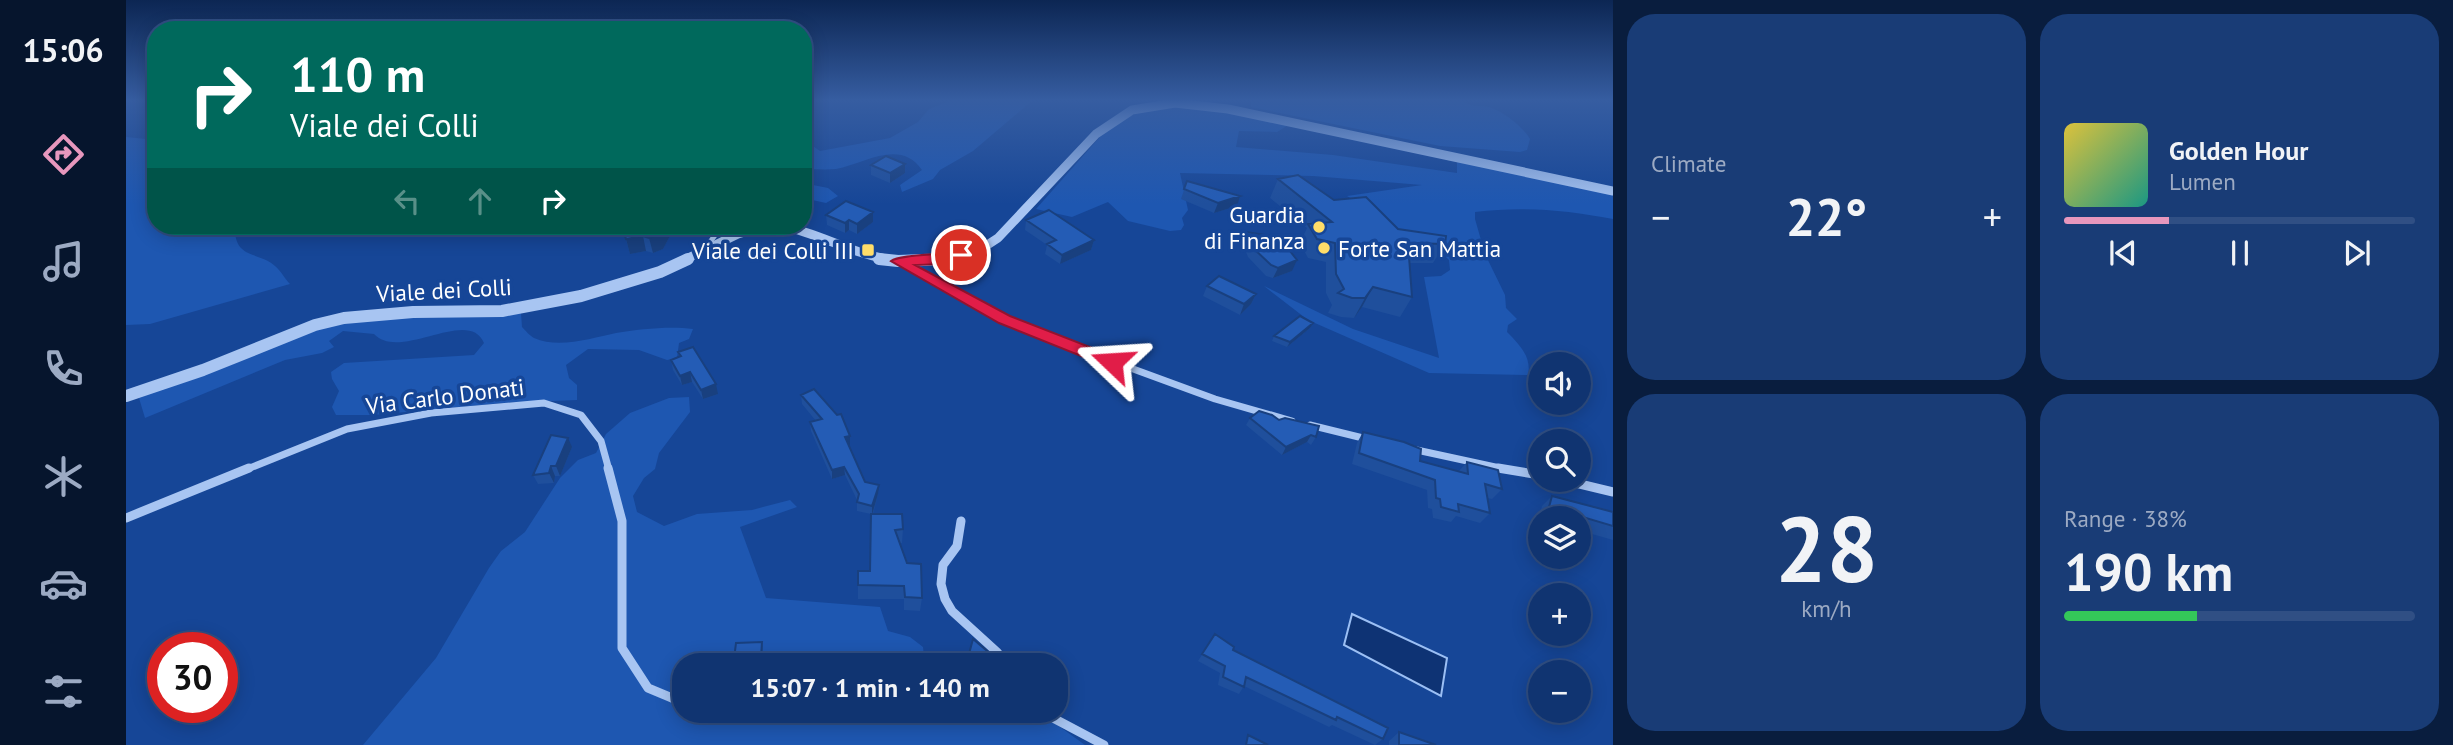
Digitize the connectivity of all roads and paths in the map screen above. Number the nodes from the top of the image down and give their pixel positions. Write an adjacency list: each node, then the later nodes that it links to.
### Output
1 (1099, 135): 8 (street)
2 (1352, 135): 3 (street)
3 (1613, 191)
4 (812, 230): 8 (street)
5 (716, 235): 7 (street)
6 (736, 235): 7 (street, Viale dei Colli)
7 (704, 251): 9 (street, Viale dei Colli)
8 (898, 261): 10 (street)
9 (126, 396)
10 (1370, 439)
11 (1397, 446): 12 (street)
12 (1528, 473)
13 (1591, 487): 14 (street)
14 (1613, 492)
15 (126, 518): 18 (street, Via Carlo Donati)
16 (961, 522): 17 (street)
17 (995, 653)
18 (672, 698)
19 (1063, 723): 20 (street)
20 (1104, 745)

